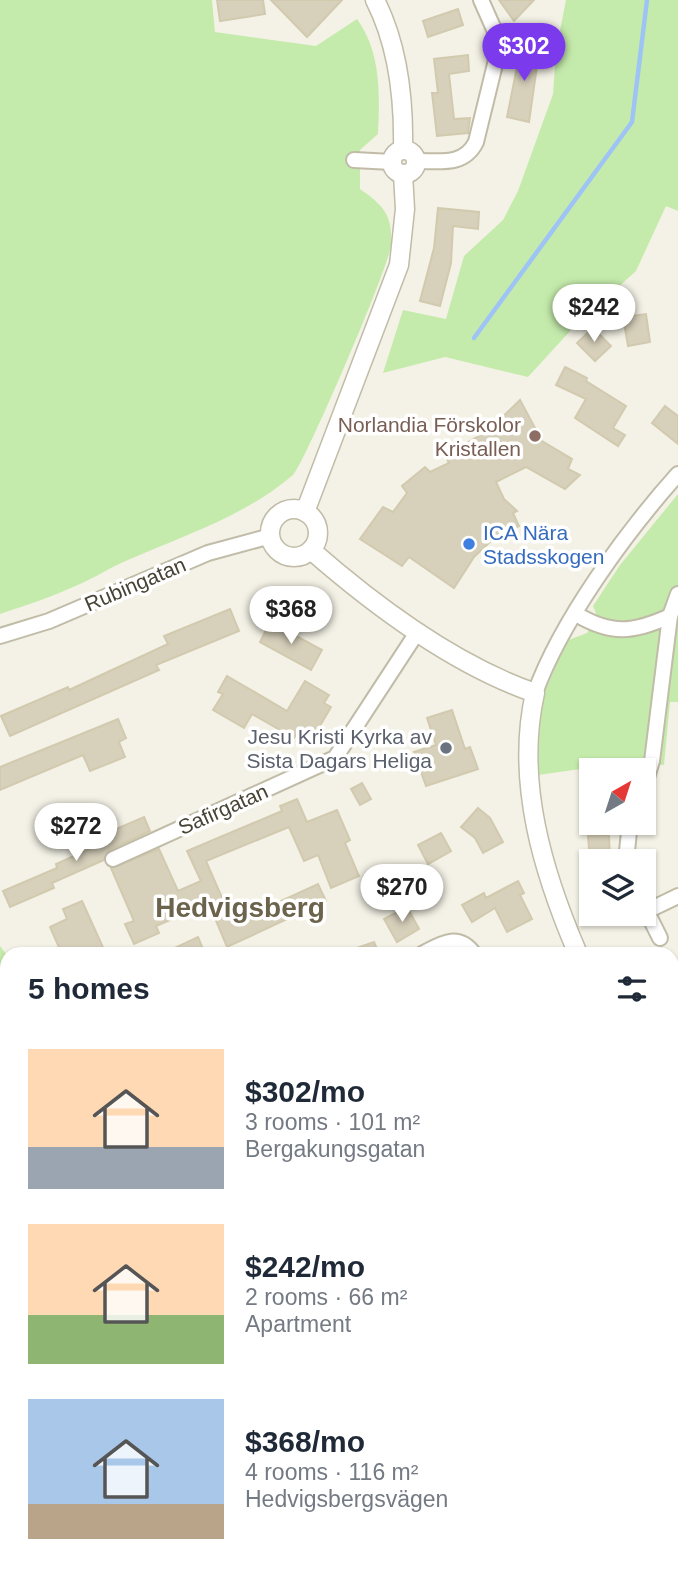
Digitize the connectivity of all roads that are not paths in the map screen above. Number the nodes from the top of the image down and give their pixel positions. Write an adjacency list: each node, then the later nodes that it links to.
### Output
1 (375, 0): 4 (street)
2 (481, 0): 4 (street)
3 (354, 160): 4 (street)
4 (404, 162): 6 (street)
5 (678, 474): 10 (street)
6 (305, 512): 7 (street); 8 (street)
7 (271, 536): 8 (street); 13 (street, Rubingatan)
8 (311, 550): 12 (street)
9 (678, 594): 11 (street)
10 (576, 614): 11 (street); 14 (street)
11 (670, 616): 15 (street)
12 (418, 631): 14 (street); 16 (street, Safirgatan)
13 (0, 636)
14 (535, 693): 23 (street)
15 (653, 758)
16 (120, 856)
17 (678, 896): 18 (street)
18 (656, 905)
19 (654, 926): 20 (street)
20 (660, 938)
21 (437, 947): 22 (street)
22 (467, 947)
23 (576, 947)

